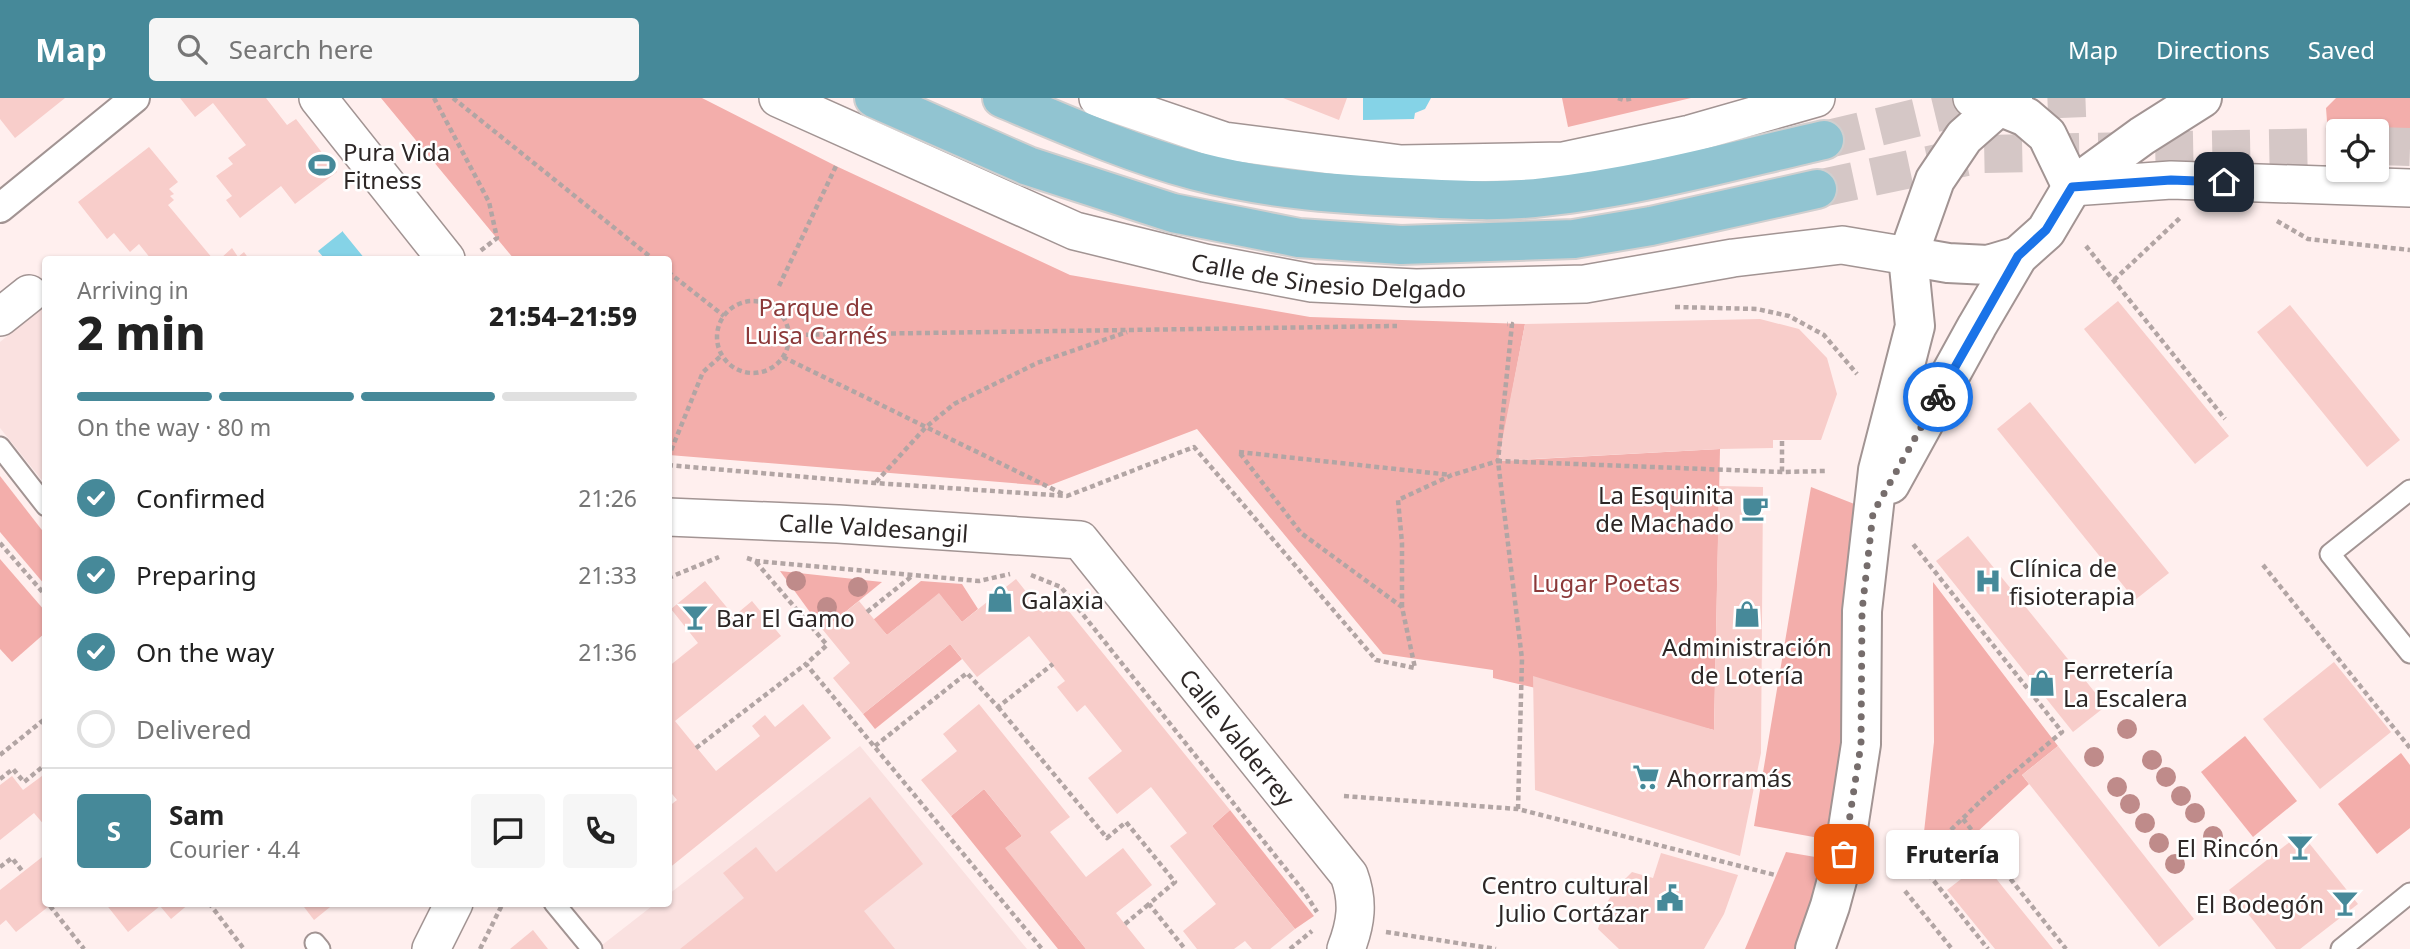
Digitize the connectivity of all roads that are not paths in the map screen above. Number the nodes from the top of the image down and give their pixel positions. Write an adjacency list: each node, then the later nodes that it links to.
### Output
1 (135, 98): 14 (street)
2 (318, 98): 15 (street)
3 (778, 98): 16 (street, Calle de Sinesio Delgado)
4 (874, 98): 13 (main road, Calle de Sinesio Delgado)
5 (1003, 98): 10 (main road)
6 (1098, 98): 7 (street)
7 (1816, 98)
8 (2202, 98): 11 (street)
9 (1994, 101): 11 (street); 16 (street)
10 (1824, 140)
11 (2072, 187): 12 (street); 17 (street)
12 (2410, 187)
13 (1817, 189)
14 (0, 208)
15 (444, 256)
16 (1908, 256): 17 (street); 23 (street)
17 (2018, 256): 23 (street)
18 (29, 294): 19 (street)
19 (0, 317)
20 (0, 447): 22 (lane)
21 (2410, 490): 26 (lane)
22 (42, 501)
23 (1873, 513): 33 (street)
24 (672, 517): 25 (street, Calle Valdesangil)
25 (1080, 540): 30 (street, Calle Valderrey)
26 (2410, 653)
27 (2410, 893): 34 (lane)
28 (452, 907): 31 (street)
29 (557, 907): 32 (lane)
30 (1341, 933)
31 (431, 949)
32 (592, 949)
33 (1815, 949)
34 (2341, 949)

